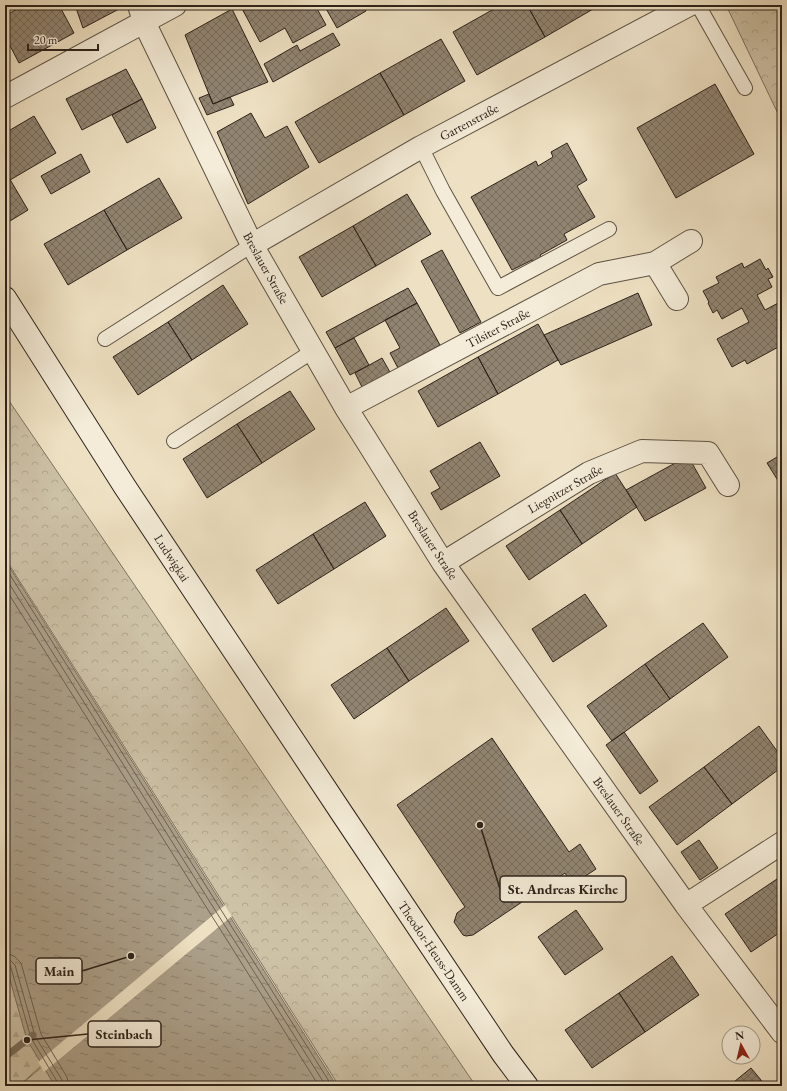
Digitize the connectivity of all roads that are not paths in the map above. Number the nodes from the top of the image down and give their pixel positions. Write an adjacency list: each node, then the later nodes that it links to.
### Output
1 (176, 5): 4 (street)
2 (689, 5): 7 (street, Gartenstraße)
3 (698, 5): 5 (lane)
4 (141, 13): 6 (street); 10 (street, Breslauer Straße)
5 (745, 88)
6 (5, 97)
7 (421, 147): 8 (lane); 10 (street, Gartenstraße)
8 (609, 229)
9 (691, 241): 11 (street, Tilsiter Straße)
10 (252, 245): 14 (lane); 15 (street, Breslauer Straße)
11 (655, 263): 13 (street); 16 (street, Tilsiter Straße)
12 (5, 298): 20 (street, Ludwigkai)
13 (677, 300)
14 (105, 339)
15 (313, 351): 16 (street, Breslauer Straße); 17 (lane)
16 (346, 408): 19 (street, Breslauer Straße)
17 (174, 441)
18 (728, 485): 19 (street, Liegnitzer Straße)
19 (444, 563): 22 (street, Breslauer Straße)
20 (343, 815): 24 (street, Theodor-Heuss-Damm)
21 (782, 843): 22 (street)
22 (686, 905): 23 (street, Breslauer Straße)
23 (782, 1032)
24 (527, 1086)

